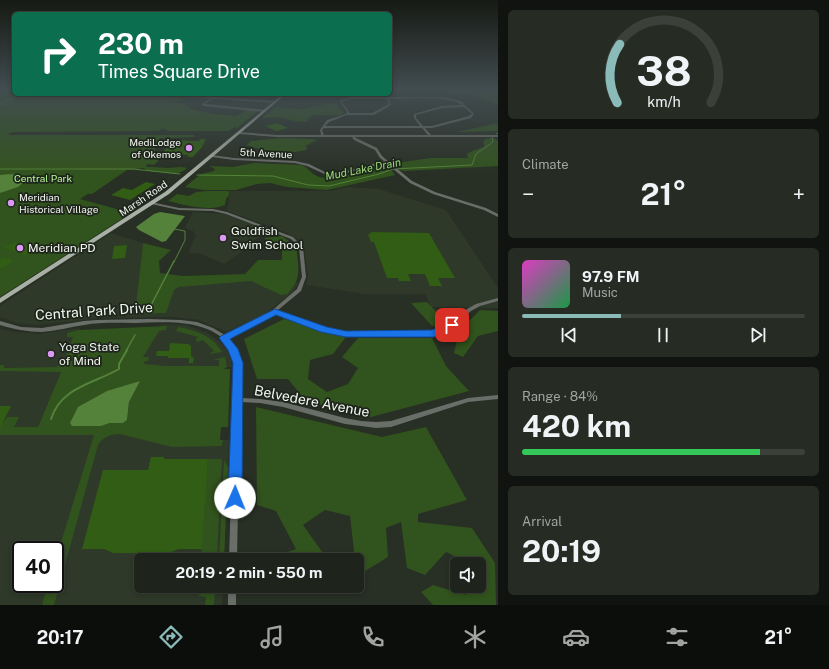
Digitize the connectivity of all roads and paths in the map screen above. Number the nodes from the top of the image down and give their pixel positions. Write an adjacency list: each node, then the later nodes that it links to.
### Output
1 (256, 118): 7 (main road, Marsh Road)
2 (336, 118): 5 (street)
3 (416, 118): 6 (street)
4 (466, 118): 6 (street)
5 (323, 127): 6 (street); 8 (street)
6 (422, 127): 10 (street)
7 (238, 133): 8 (street); 12 (main road, Marsh Road)
8 (323, 136): 9 (street)
9 (353, 136): 10 (street); 13 (street)
10 (430, 136): 11 (street)
11 (497, 136)
12 (212, 156): 13 (street, 5th Avenue); 14 (main road, Marsh Road)
13 (386, 162): 15 (street)
14 (152, 203): 17 (main road, Marsh Road); 18 (street)
15 (498, 216)
16 (498, 299): 18 (street)
17 (0, 301)
18 (275, 312): 20 (street)
19 (0, 323): 20 (street, Central Park Drive)
20 (224, 338): 22 (street, Central Park Drive)
21 (498, 398): 22 (street, Belvedere Avenue)
22 (238, 400): 23 (street, Central Park Drive)
23 (233, 553)
24 (232, 593): 25 (street)
25 (232, 605)

